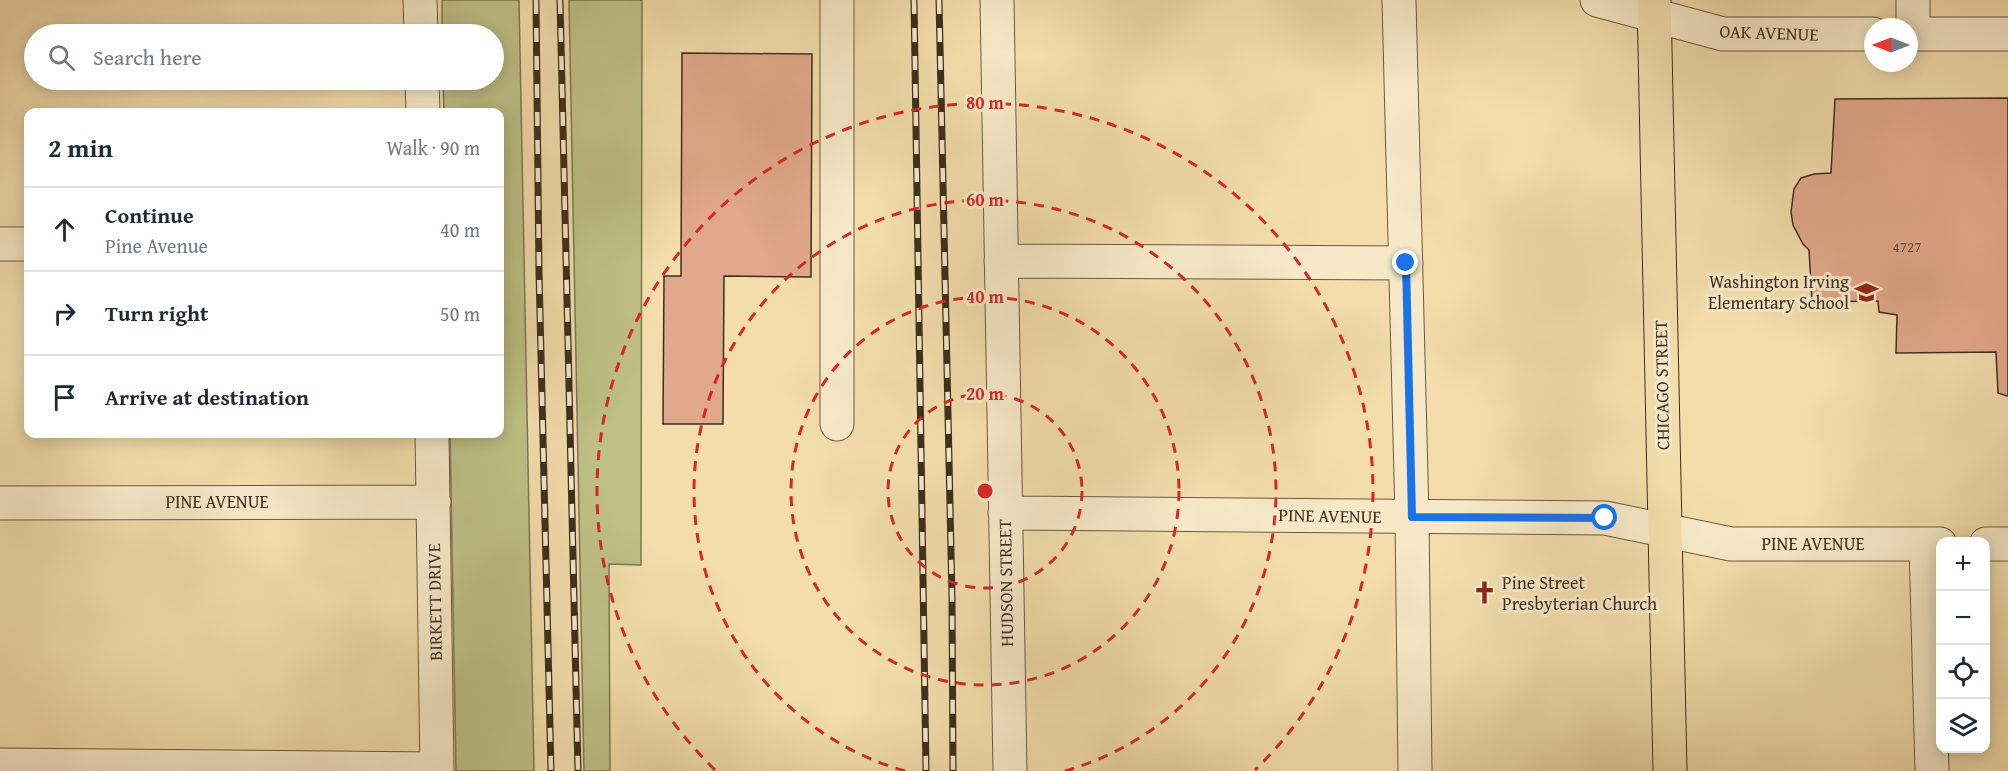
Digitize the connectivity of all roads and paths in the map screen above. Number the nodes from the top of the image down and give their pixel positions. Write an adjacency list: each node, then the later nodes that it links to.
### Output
1 (420, 0): 9 (street)
2 (837, 0): 19 (street)
3 (997, 0): 17 (street, HUDSON STREET)
4 (1399, 0): 18 (street)
5 (1598, 0): 7 (street, OAK AVENUE)
6 (1912, 0): 8 (street)
7 (1654, 8): 10 (street, OAK AVENUE); 25 (main road, CHICAGO STREET)
8 (1911, 18)
9 (421, 24)
10 (1864, 34)
11 (1918, 34): 12 (street)
12 (2008, 34)
13 (422, 90): 14 (street)
14 (423, 108)
15 (0, 244): 16 (street)
16 (24, 244)
17 (1001, 261): 18 (street); 23 (street, HUDSON STREET)
18 (1406, 263): 24 (street)
19 (837, 424)
20 (432, 438): 21 (street, BIRKETT DRIVE)
21 (434, 502): 22 (street, PINE AVENUE); 30 (street, BIRKETT DRIVE)
22 (0, 503)
23 (1005, 513): 24 (street, PINE AVENUE); 31 (street, HUDSON STREET)
24 (1412, 517): 25 (street, PINE AVENUE); 32 (street)
25 (1665, 531): 26 (street, PINE AVENUE); 33 (main road, CHICAGO STREET)
26 (1933, 544): 34 (street)
27 (1990, 544): 28 (street)
28 (2008, 544)
29 (0, 765): 30 (street)
30 (437, 770)
31 (1010, 771)
32 (1415, 771)
33 (1670, 771)
34 (1932, 771)

